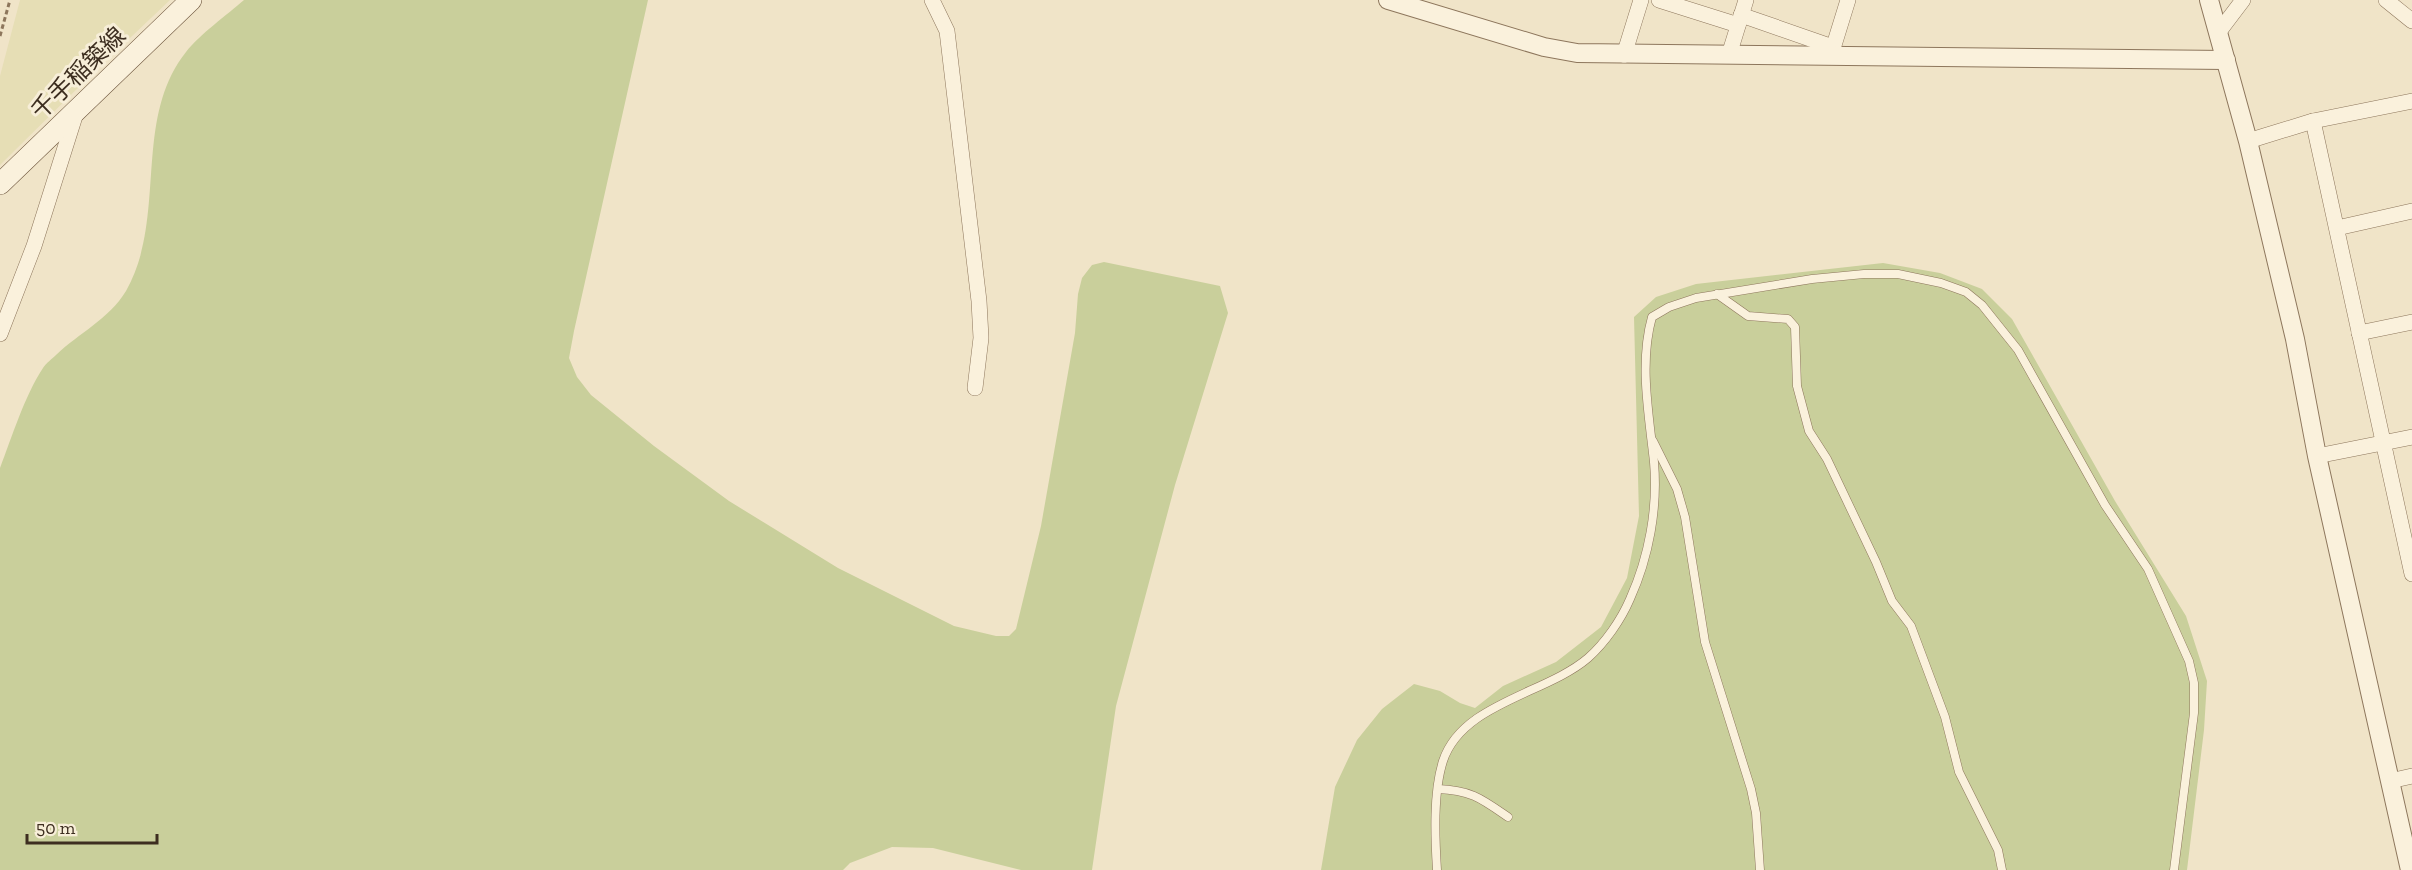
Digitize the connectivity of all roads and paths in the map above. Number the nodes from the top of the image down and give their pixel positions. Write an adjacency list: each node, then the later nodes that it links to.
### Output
1 (10, 0): 15 (path)
2 (192, 0): 21 (main road, 千手稲築線)
3 (932, 0): 31 (street)
4 (1388, 0): 17 (street)
5 (1641, 0): 17 (street)
6 (1659, 0): 12 (street)
7 (1746, 0): 12 (street)
8 (1847, 0): 16 (street)
9 (2209, 0): 14 (street)
10 (2243, 0): 14 (street)
11 (2386, 0): 13 (street)
12 (1740, 20): 16 (street); 18 (street)
13 (2412, 21)
14 (2218, 33): 19 (street)
15 (0, 36)
16 (1832, 51): 18 (street); 19 (street)
17 (1623, 55): 18 (street)
18 (1728, 55)
19 (2226, 60): 23 (street)
20 (2412, 101): 22 (street)
21 (77, 109): 24 (main road, 千手稲築線); 30 (street)
22 (2313, 121): 23 (street); 26 (street)
23 (2248, 141): 35 (street)
24 (0, 184)
25 (2412, 211): 26 (street)
26 (2337, 228): 29 (street)
27 (1717, 294): 33 (lane); 44 (lane); 45 (lane)
28 (2412, 322): 29 (street)
29 (2359, 333): 34 (street)
30 (0, 334)
31 (975, 388)
32 (2412, 436): 34 (street)
33 (1651, 438): 40 (lane); 43 (lane)
34 (2384, 443): 35 (street); 36 (street)
35 (2317, 456): 39 (street)
36 (2409, 549): 37 (street)
37 (2412, 574)
38 (2412, 776): 39 (street)
39 (2390, 781): 46 (street)
40 (1438, 789): 41 (lane); 42 (lane)
41 (1508, 817)
42 (1437, 870)
43 (1760, 870)
44 (2002, 870)
45 (2174, 870)
46 (2410, 870)

